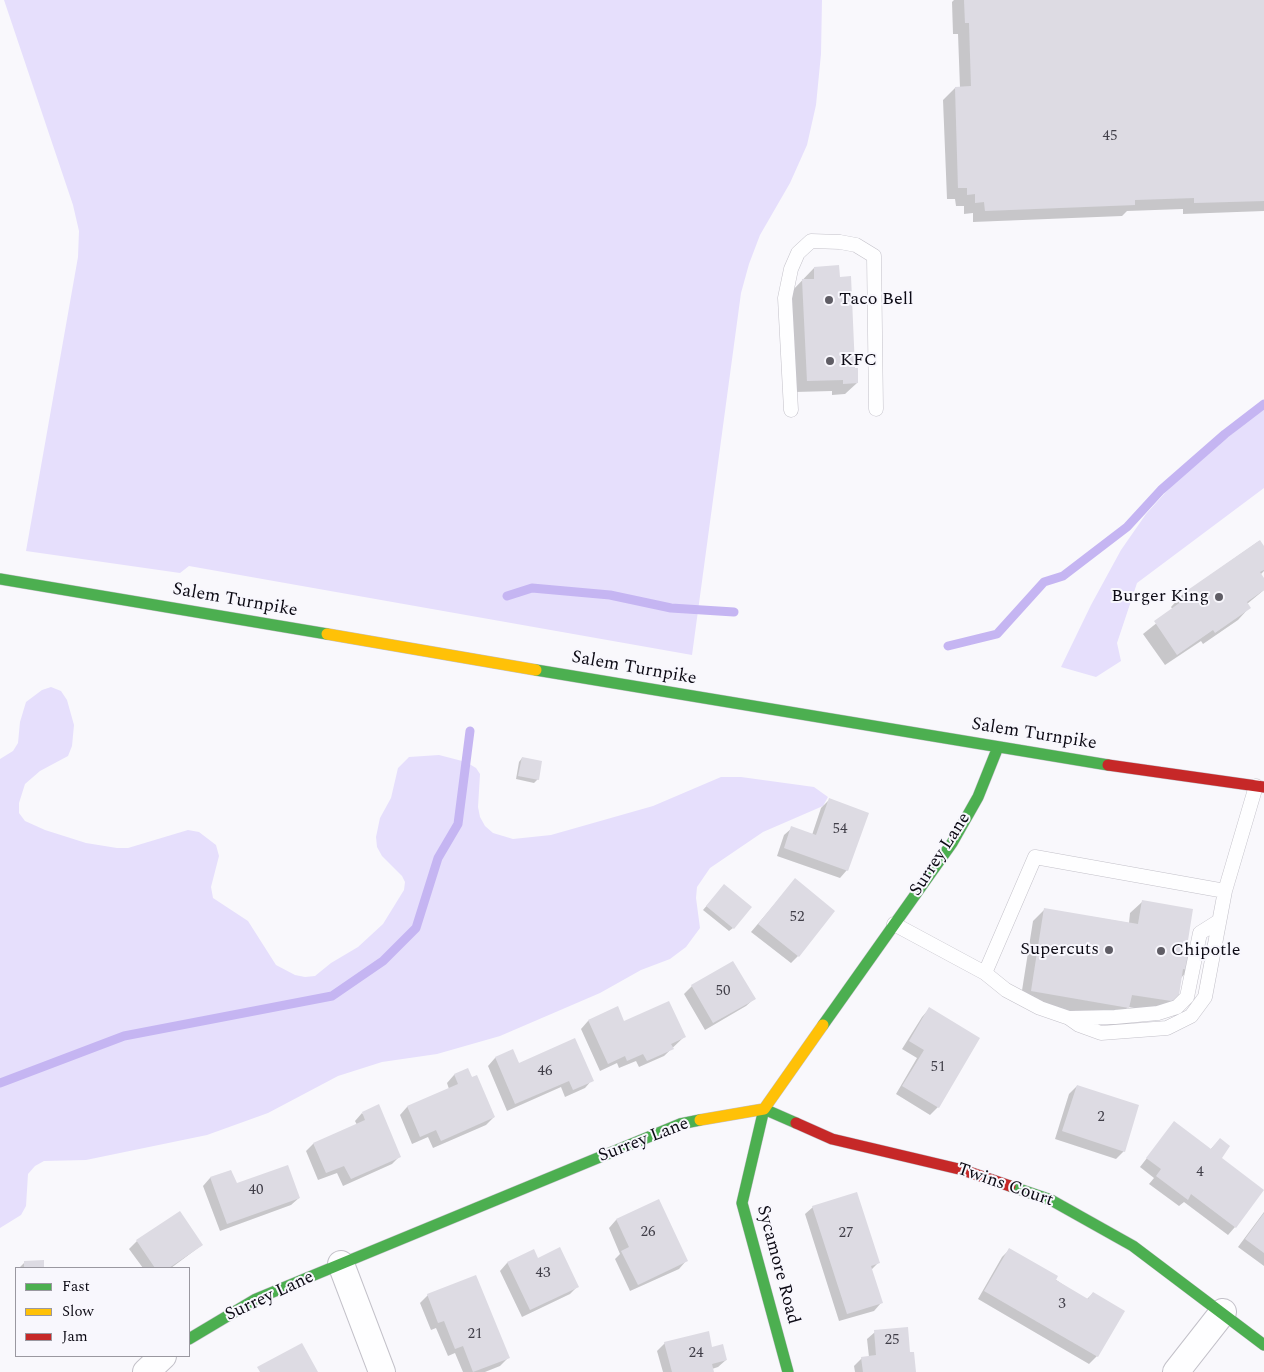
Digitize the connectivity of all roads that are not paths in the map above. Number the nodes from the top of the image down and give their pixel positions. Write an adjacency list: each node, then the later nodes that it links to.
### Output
1 (876, 409): 2 (lane)
2 (792, 410)
3 (0, 579): 4 (street, Salem Turnpike)
4 (998, 747): 5 (street, Salem Turnpike); 7 (street, Surrey Lane)
5 (1260, 787): 6 (lane)
6 (1225, 891): 8 (lane); 8 (lane)
7 (894, 924): 8 (lane); 9 (street, Surrey Lane)
8 (984, 973)
9 (764, 1109): 10 (street, Surrey Lane); 11 (street, Twins Court); 17 (street, Sycamore Road)
10 (341, 1264): 12 (street, Surrey Lane); 16 (street)
11 (1223, 1312): 13 (street, Twins Court); 18 (street)
12 (190, 1338)
13 (1264, 1345)
14 (162, 1357): 15 (street)
15 (146, 1372)
16 (382, 1372)
17 (788, 1372)
18 (1176, 1372)

